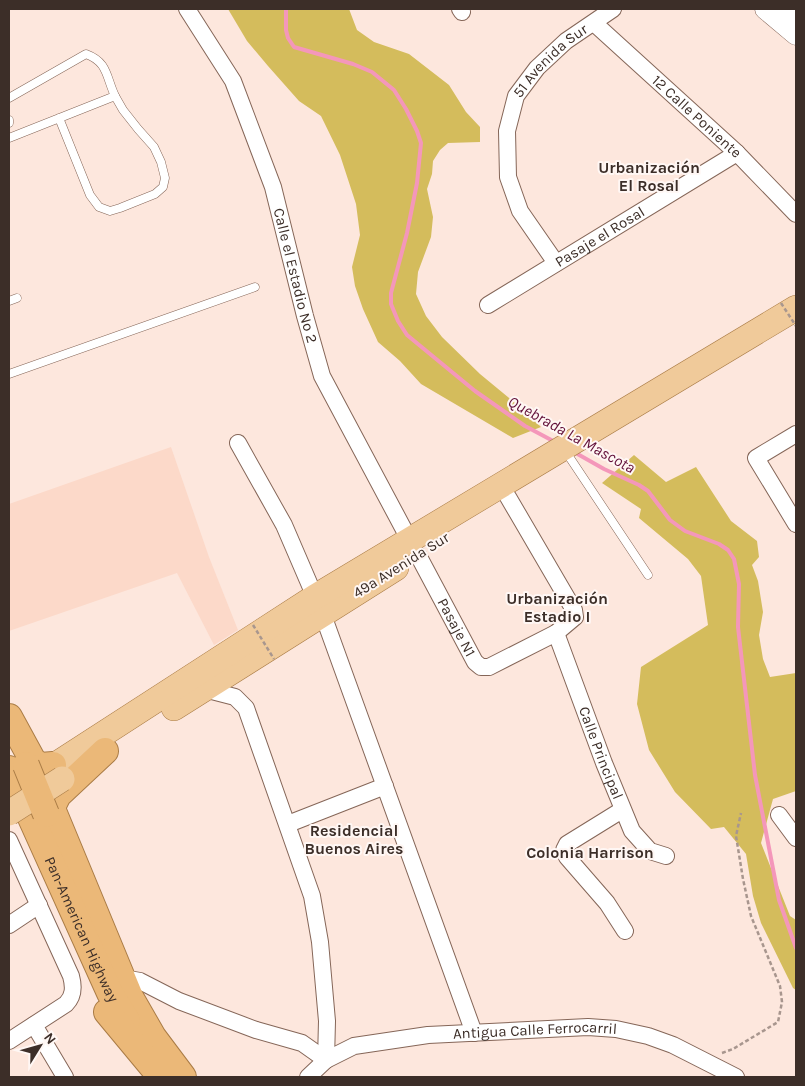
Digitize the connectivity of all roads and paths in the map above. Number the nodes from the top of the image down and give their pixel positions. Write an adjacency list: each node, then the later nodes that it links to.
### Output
1 (187, 9): 27 (street, Calle el Estadio No 2)
2 (613, 9): 6 (street, 51 Avenida Sur)
3 (765, 9): 7 (street)
4 (789, 9): 5 (street)
5 (796, 15)
6 (594, 23): 12 (street, 12 Calle Poniente); 14 (street, 51 Avenida Sur)
7 (796, 35)
8 (115, 96): 9 (lane); 10 (lane); 10 (lane)
9 (9, 98)
10 (59, 118): 11 (lane)
11 (9, 138)
12 (738, 153): 13 (street, 12 Calle Poniente); 14 (street, Pasaje el Rosal)
13 (796, 214)
14 (556, 263): 18 (street, Pasaje el Rosal)
15 (255, 287): 21 (lane)
16 (17, 298): 17 (lane)
17 (9, 301)
18 (488, 305)
19 (791, 311): 20 (path, bridge); 24 (main road, 49a Avenida Sur)
20 (796, 326)
21 (9, 374)
22 (796, 434): 26 (street)
23 (238, 443): 29 (street)
24 (566, 456): 25 (main road, 49a Avenida Sur); 27 (main road, 49a Avenida Sur); 28 (lane)
25 (508, 497): 27 (main road, 49a Avenida Sur); 31 (street, Pasaje N1)
26 (796, 524)
27 (414, 548): 29 (main road, 49a Avenida Sur); 31 (street, Pasaje N1)
28 (648, 575)
29 (319, 606): 33 (main road, 49a Avenida Sur); 38 (main road, 49a Avenida Sur); 39 (street)
30 (252, 625): 32 (path, bridge)
31 (556, 633): 42 (street, Calle Principal)
32 (274, 659)
33 (204, 689): 36 (main road, 49a Avenida Sur); 46 (street)
34 (9, 717): 38 (highway)
35 (9, 734): 63 (highway, bridge)
36 (105, 751): 38 (main road, 49a Avenida Sur); 53 (highway)
37 (9, 769): 62 (highway, Pan-American Highway)
38 (53, 772): 40 (main road, 49a Avenida Sur); 43 (main road, 49a Avenida Sur, bridge)
39 (385, 786): 46 (street); 55 (street)
40 (9, 794)
41 (9, 804): 61 (highway, Pan-American Highway)
42 (622, 810): 49 (street, Calle Principal); 52 (street)
43 (9, 813)
44 (741, 813): 58 (path)
45 (780, 815): 47 (street)
46 (288, 824): 57 (street)
47 (796, 838)
48 (9, 840): 50 (street)
49 (666, 856)
50 (39, 905): 51 (street); 54 (street)
51 (9, 925)
52 (625, 931)
53 (123, 978): 57 (street); 63 (highway)
54 (34, 1025): 56 (street); 60 (street)
55 (474, 1033): 57 (street, Antigua Calle Ferrocarril); 58 (street, Antigua Calle Ferrocarril)
56 (9, 1042)
57 (326, 1060): 64 (street, Antigua Calle Ferrocarril)
58 (705, 1060): 59 (street, Antigua Calle Ferrocarril)
59 (715, 1073): 65 (street, Antigua Calle Ferrocarril)
60 (65, 1077)
61 (161, 1077)
62 (174, 1077)
63 (182, 1077)
64 (308, 1077)
65 (736, 1077)

